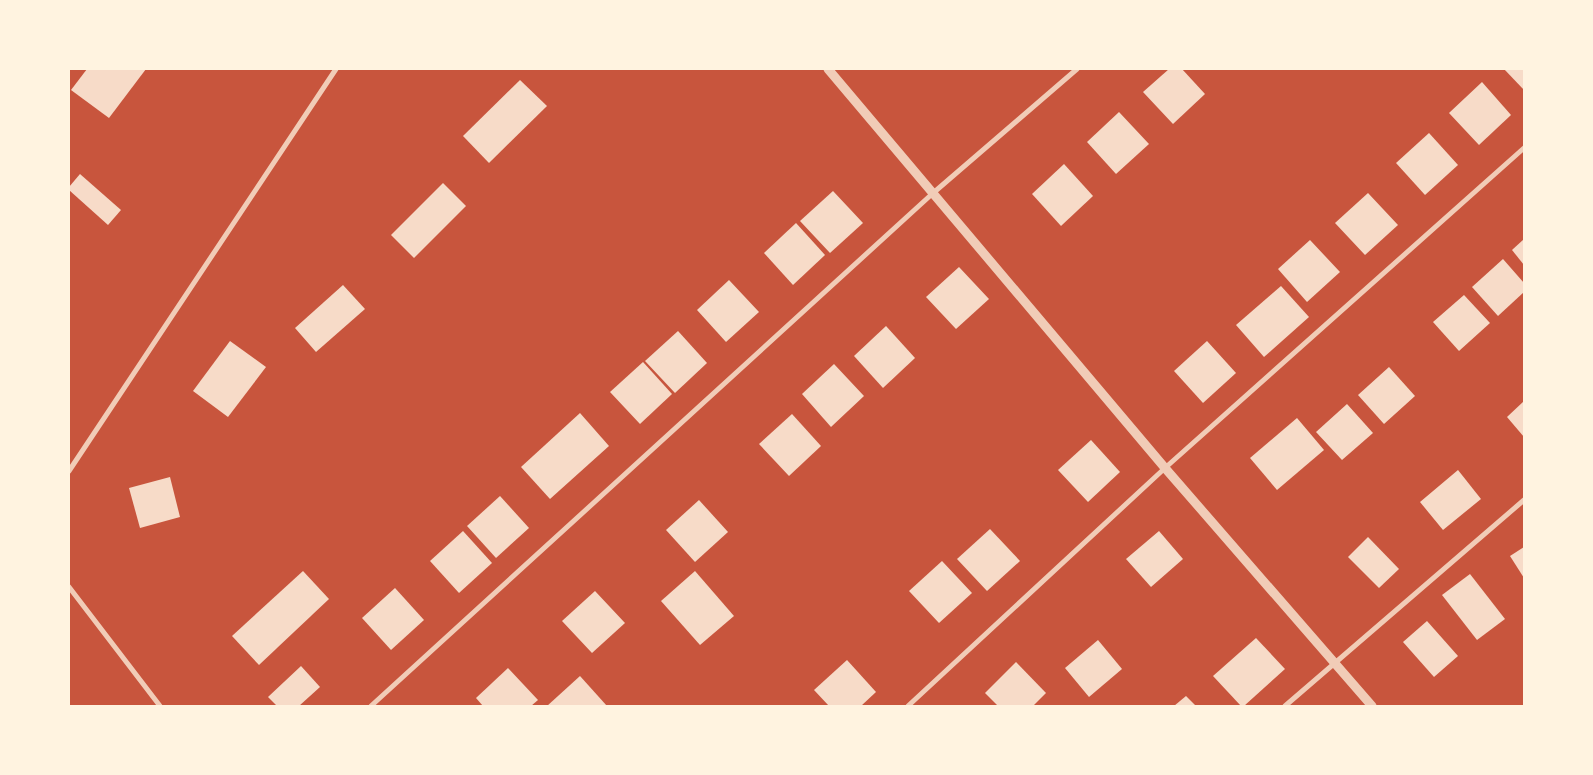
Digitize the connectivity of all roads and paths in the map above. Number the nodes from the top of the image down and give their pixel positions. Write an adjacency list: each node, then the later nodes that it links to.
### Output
1 (336, 69): 7 (street)
2 (828, 69): 5 (street)
3 (1077, 69): 5 (street)
4 (1524, 148): 6 (street)
5 (932, 194): 6 (street); 12 (street)
6 (1165, 468): 10 (street); 13 (street)
7 (69, 471)
8 (1524, 500): 10 (street)
9 (69, 587): 11 (street)
10 (1334, 663): 14 (street); 15 (street)
11 (160, 706)
12 (371, 706)
13 (908, 706)
14 (1285, 706)
15 (1372, 706)

